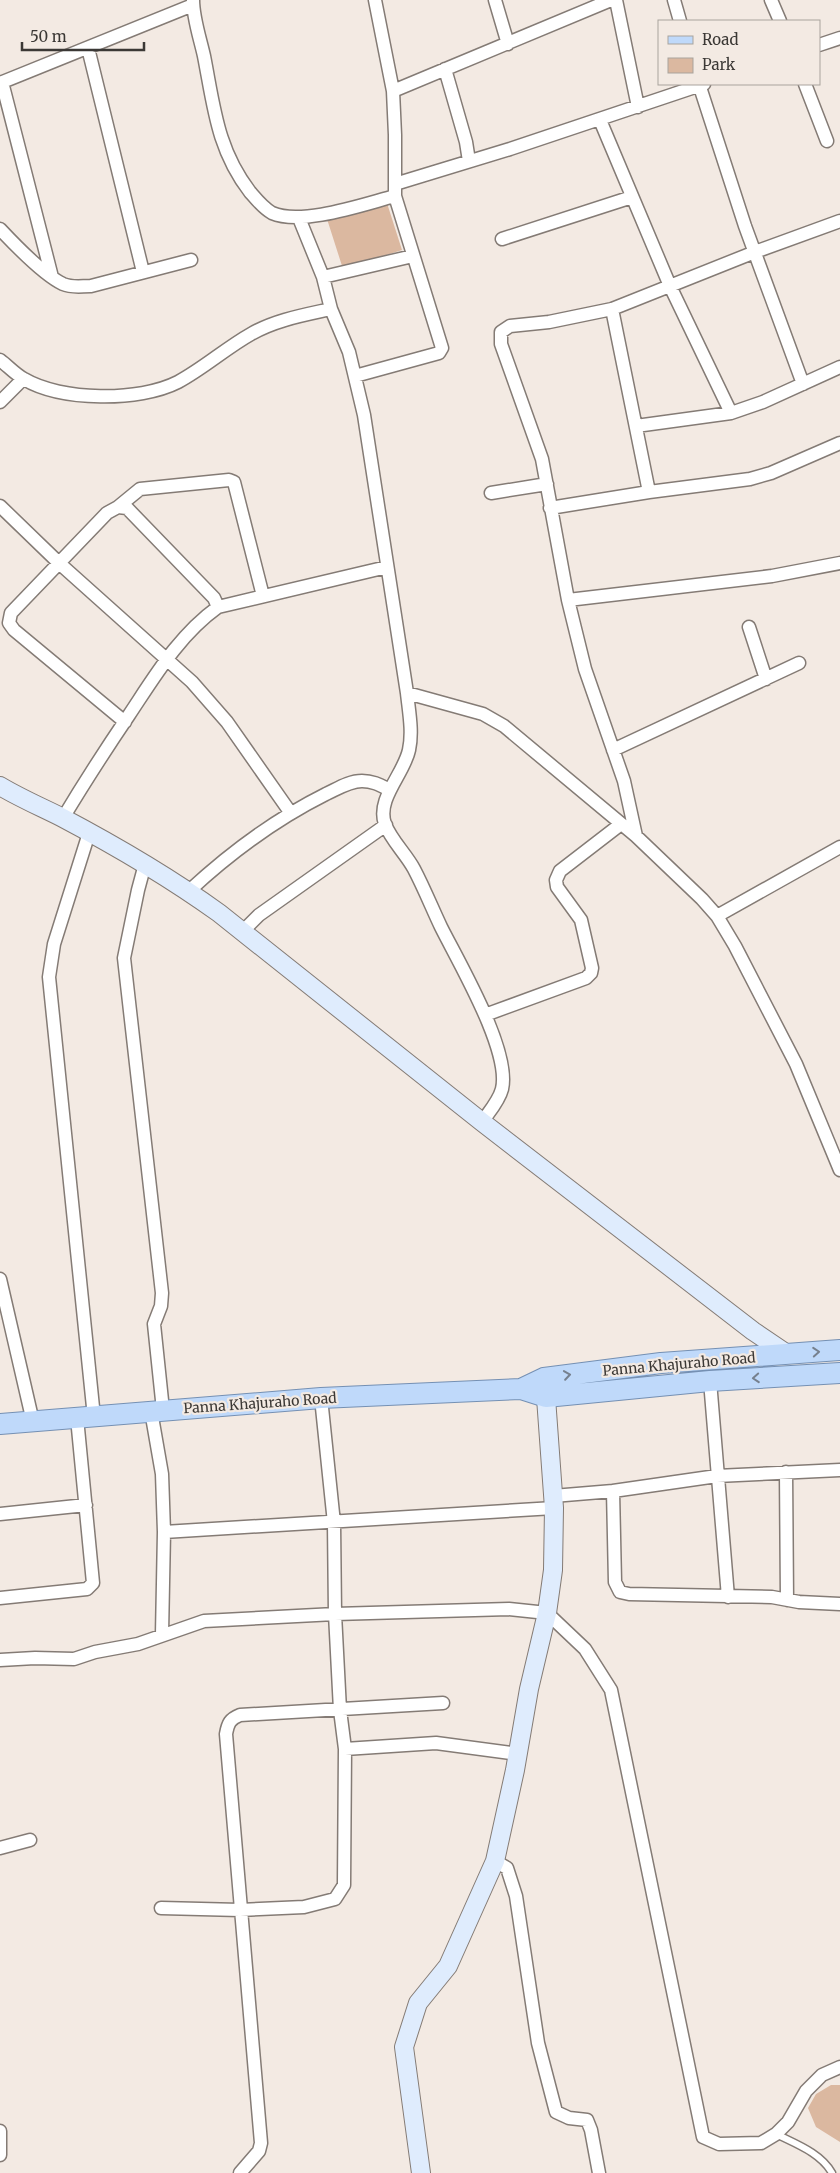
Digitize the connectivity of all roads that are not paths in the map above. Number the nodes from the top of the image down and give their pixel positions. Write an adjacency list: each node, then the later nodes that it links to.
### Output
1 (375, 0): 19 (street)
2 (496, 0): 11 (street)
3 (611, 0): 11 (street)
4 (616, 0): 20 (street)
5 (674, 0): 8 (street)
6 (771, 0): 9 (street)
7 (193, 3): 13 (street); 26 (street)
8 (680, 20)
9 (780, 20)
10 (839, 40): 12 (street)
11 (508, 44): 14 (street)
12 (820, 45)
13 (88, 48): 15 (street); 33 (street)
14 (445, 69): 19 (street); 23 (street)
15 (1, 83): 34 (street)
16 (698, 85): 20 (street)
17 (701, 85): 30 (street)
18 (805, 85): 22 (street)
19 (393, 90): 24 (street)
20 (638, 107): 21 (street)
21 (600, 120): 23 (street); 25 (street)
22 (827, 141)
23 (469, 161): 24 (street)
24 (395, 190): 26 (street); 31 (street)
25 (632, 197): 29 (street); 36 (street)
26 (299, 218): 35 (street)
27 (840, 221): 30 (street)
28 (0, 229): 34 (street)
29 (502, 239)
30 (755, 252): 36 (street); 43 (street)
31 (413, 256): 35 (street); 41 (street)
32 (191, 260): 33 (street)
33 (143, 272): 34 (street)
34 (52, 277)
35 (323, 277): 37 (street)
36 (670, 286): 38 (street); 45 (street)
37 (330, 309): 41 (street); 42 (street)
38 (612, 309): 46 (street); 48 (street)
39 (0, 360): 42 (street)
40 (840, 367): 43 (street)
41 (355, 376): 56 (street)
42 (23, 379): 44 (street)
43 (803, 384): 45 (street)
44 (0, 402)
45 (731, 413): 46 (street)
46 (636, 426): 49 (street)
47 (840, 443): 49 (street)
48 (547, 484): 50 (street); 53 (street)
49 (649, 492): 53 (street)
50 (490, 493)
51 (0, 506): 54 (street)
52 (118, 507): 54 (street); 57 (street); 59 (street)
53 (550, 508): 58 (street)
54 (59, 563): 61 (street); 65 (street)
55 (840, 563): 58 (street)
56 (387, 567): 57 (street); 64 (street)
57 (263, 596): 59 (street)
58 (568, 600): 66 (street)
59 (218, 607): 61 (street)
60 (749, 627): 63 (street)
61 (166, 660): 65 (street); 69 (street)
62 (799, 664): 63 (street)
63 (766, 680): 66 (street)
64 (407, 693): 67 (street); 71 (street)
65 (124, 722): 70 (street)
66 (612, 750): 74 (street)
67 (390, 790): 69 (street); 72 (street)
68 (2, 792): 70 (main road)
69 (290, 812): 77 (street)
70 (63, 818): 73 (main road)
71 (621, 824): 74 (street); 80 (street)
72 (386, 825): 79 (street); 80 (street)
73 (89, 833): 76 (main road); 91 (street)
74 (636, 836): 78 (street)
75 (840, 847): 78 (street)
76 (145, 864): 77 (main road); 90 (street)
77 (189, 891): 79 (main road)
78 (717, 916): 82 (street)
79 (242, 932): 81 (main road)
80 (485, 1015): 81 (street)
81 (482, 1122): 85 (main road)
82 (840, 1170)
83 (0, 1279): 92 (street)
84 (840, 1350): 85 (main road, Panna Khajuraho Road, one-way to 84)
85 (787, 1354): 88 (main road, Panna Khajuraho Road, one-way to 85)
86 (840, 1373): 87 (main road, Panna Khajuraho Road, one-way to 87)
87 (710, 1381): 88 (main road, Panna Khajuraho Road); 96 (street)
88 (545, 1388): 89 (main road, Panna Khajuraho Road); 98 (main road)
89 (321, 1398): 90 (main road, Panna Khajuraho Road); 101 (street)
90 (157, 1411): 91 (main road, Panna Khajuraho Road); 102 (street)
91 (86, 1417): 92 (main road, Panna Khajuraho Road); 99 (street)
92 (33, 1422): 93 (main road, Panna Khajuraho Road)
93 (0, 1424)
94 (840, 1470): 95 (street)
95 (786, 1472): 96 (street); 105 (street)
96 (717, 1476): 97 (street); 103 (street)
97 (613, 1491): 98 (street); 103 (street)
98 (554, 1502): 101 (street); 107 (main road)
99 (86, 1505): 100 (street); 104 (street)
100 (0, 1514)
101 (334, 1523): 102 (street); 108 (street)
102 (164, 1532): 109 (street)
103 (728, 1597): 105 (street)
104 (0, 1598)
105 (787, 1600): 106 (street)
106 (840, 1604)
107 (547, 1613): 108 (street); 114 (main road); 122 (street)
108 (335, 1614): 109 (street); 112 (street)
109 (162, 1634): 110 (street)
110 (0, 1660)
111 (443, 1703): 112 (street)
112 (340, 1710): 113 (street); 119 (street)
113 (345, 1749): 114 (street); 119 (street)
114 (518, 1754): 117 (main road)
115 (30, 1840): 116 (street)
116 (0, 1848)
117 (495, 1862): 125 (main road); 126 (street)
118 (161, 1908): 119 (street)
119 (240, 1910): 124 (street)
120 (840, 2068): 122 (street)
121 (0, 2131): 123 (street)
122 (776, 2134): 127 (lane)
123 (0, 2155)
124 (240, 2173)
125 (421, 2173)
126 (599, 2173)
127 (832, 2173)

